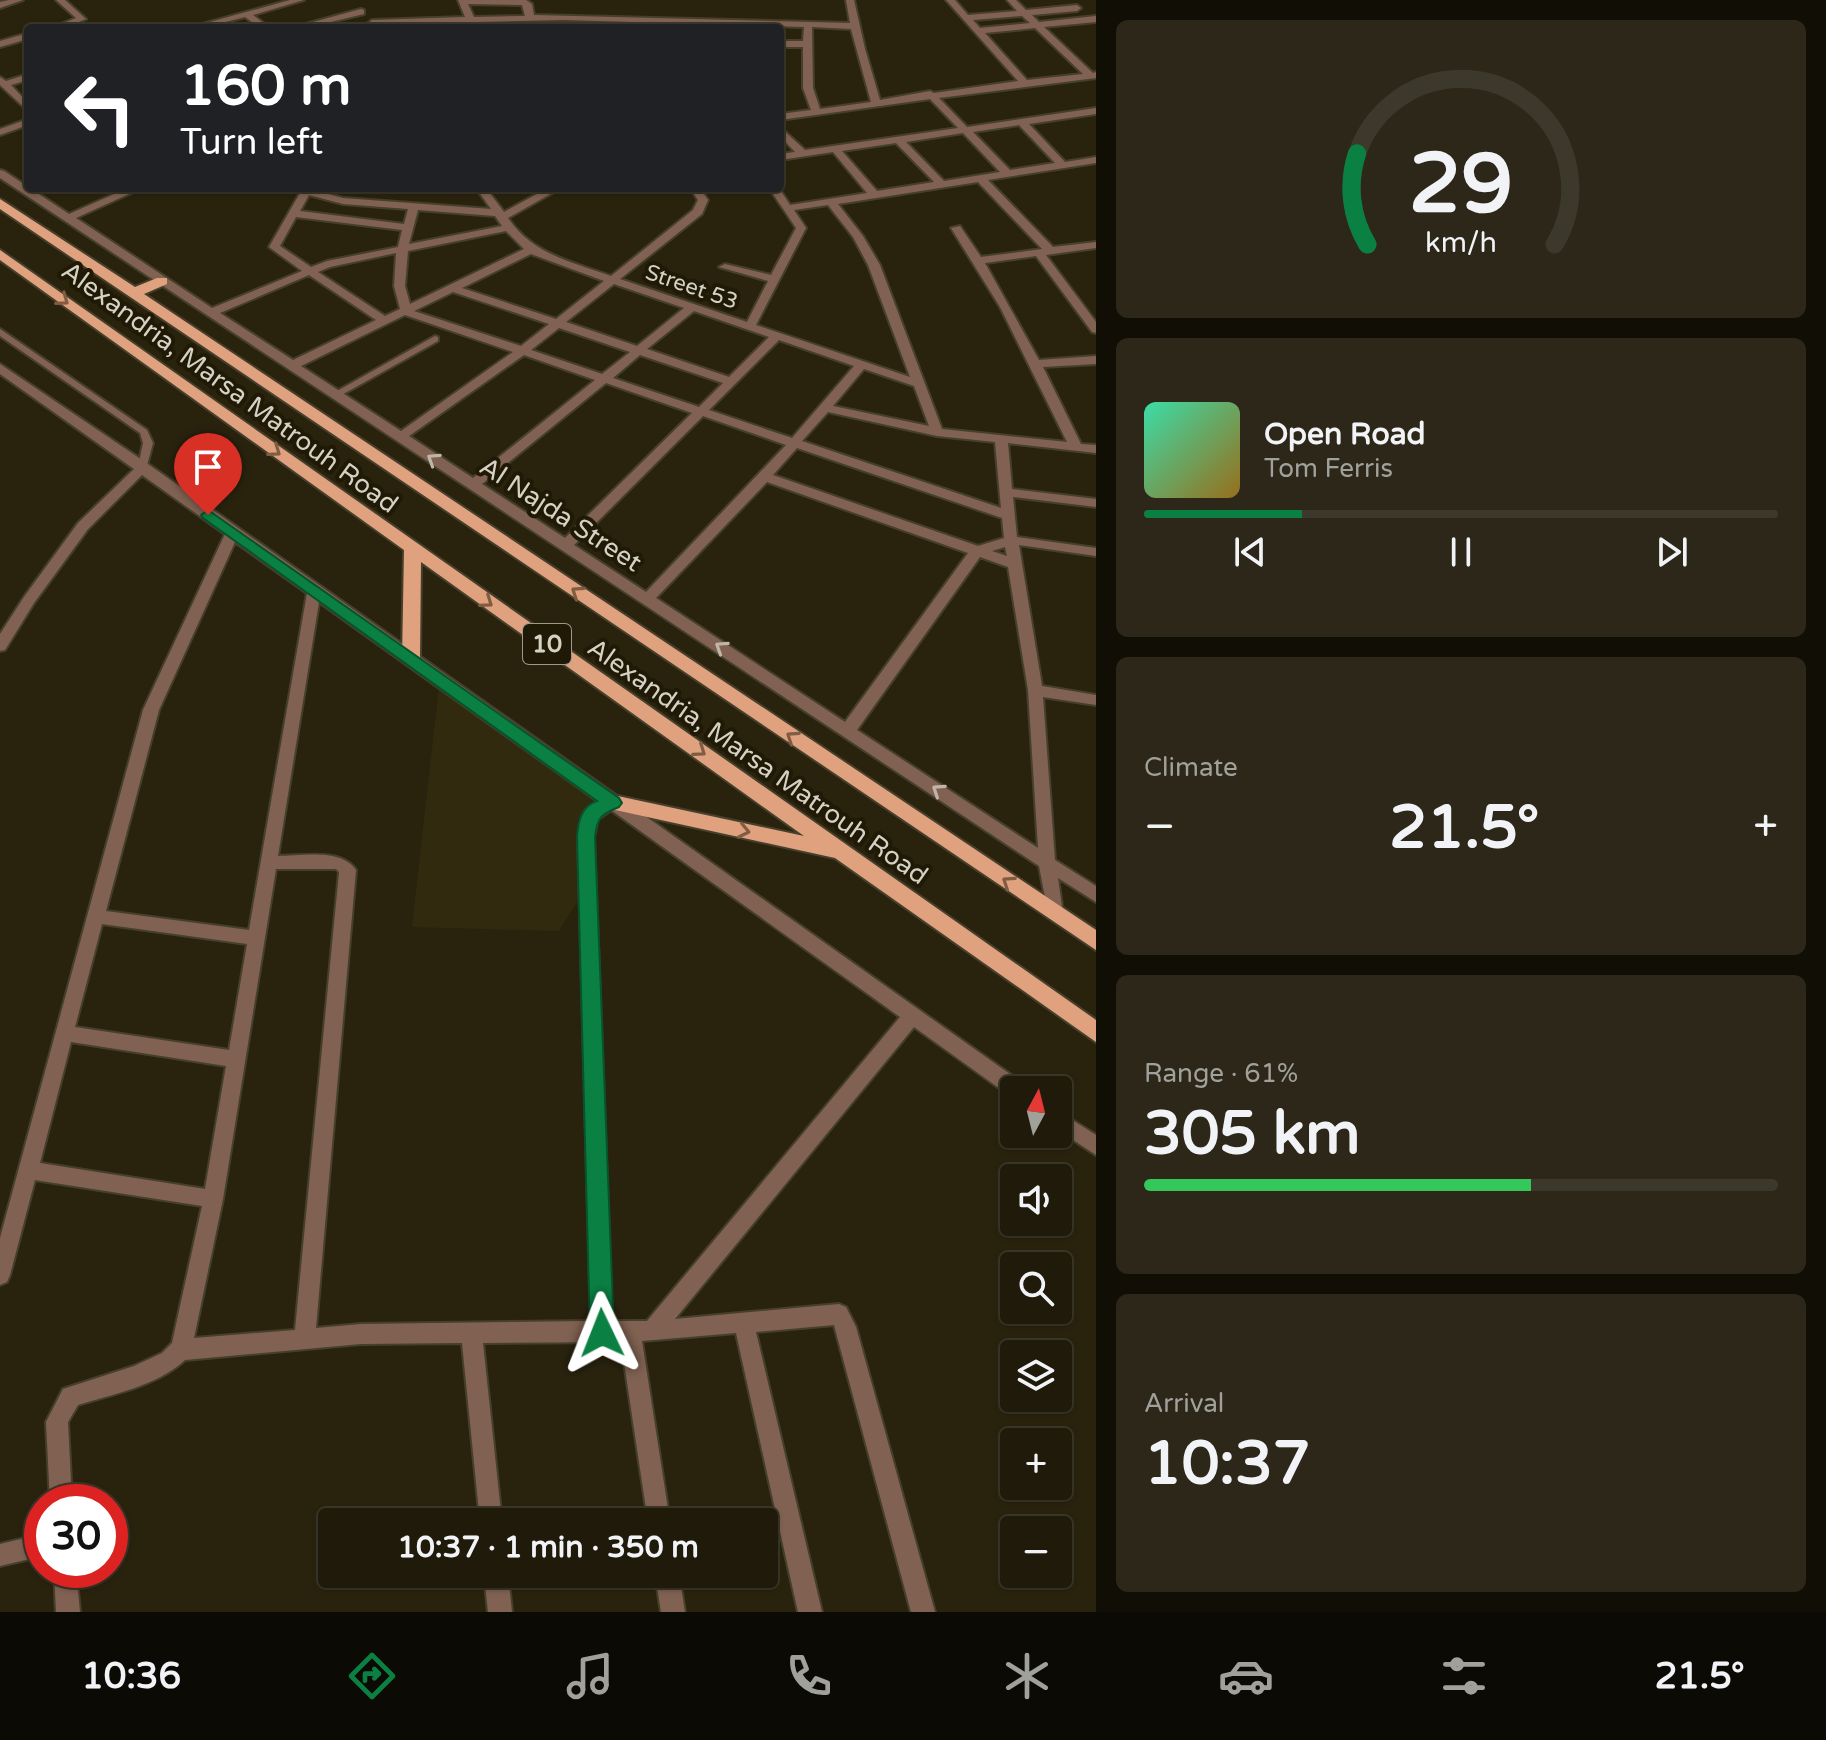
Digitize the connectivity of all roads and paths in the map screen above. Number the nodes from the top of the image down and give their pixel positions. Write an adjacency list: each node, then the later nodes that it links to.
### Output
1 (19, 0): 10 (street)
2 (60, 0): 20 (street)
3 (300, 0): 13 (street)
4 (349, 0): 12 (street)
5 (850, 0): 27 (street)
6 (950, 0): 16 (street)
7 (1011, 0): 14 (street)
8 (1069, 0): 11 (street)
9 (500, 1): 15 (street); 25 (street)
10 (0, 5)
11 (1077, 8): 14 (street); 17 (street)
12 (361, 12): 23 (street); 24 (street)
13 (245, 13): 21 (street); 22 (street)
14 (1024, 13): 16 (street); 26 (street)
15 (530, 18): 18 (street); 25 (street)
16 (965, 18): 28 (street)
17 (1094, 21): 26 (street)
18 (550, 23): 19 (street)
19 (808, 23): 27 (street); 32 (street)
20 (67, 24)
21 (206, 24)
22 (260, 24)
23 (312, 24)
24 (373, 24)
25 (472, 24)
26 (1036, 25): 28 (street); 33 (street)
27 (856, 26): 38 (street)
28 (977, 31): 36 (street)
29 (24, 37): 30 (street)
30 (0, 44)
31 (784, 44): 32 (street)
32 (808, 44): 40 (street)
33 (1094, 75): 36 (street)
34 (24, 78): 35 (street)
35 (2, 82): 39 (street)
36 (1025, 83): 37 (street)
37 (930, 94): 38 (street); 45 (street)
38 (876, 103): 40 (street)
39 (24, 104)
40 (816, 111): 42 (street)
41 (1096, 111): 43 (street)
42 (784, 116)
43 (1021, 121): 45 (street); 53 (street)
44 (24, 123): 46 (street)
45 (965, 129): 48 (street); 54 (street)
46 (0, 132)
47 (784, 134): 50 (street)
48 (898, 139): 49 (street); 57 (street)
49 (835, 149): 50 (street); 68 (street)
50 (802, 153): 51 (street)
51 (784, 156)
52 (1096, 160): 53 (street)
53 (1062, 165): 54 (street)
54 (1008, 174): 56 (street)
55 (6, 177): 58 (street, Al Najda Street)
56 (981, 179): 57 (street); 82 (street)
57 (942, 185): 68 (street)
58 (24, 189)
59 (29, 192): 75 (street, Al Najda Street)
60 (128, 192): 75 (street)
61 (300, 192): 74 (street)
62 (309, 192): 70 (street)
63 (356, 192): 70 (street)
64 (484, 192): 76 (street, Street 53)
65 (549, 192): 76 (street)
66 (698, 192): 87 (street)
67 (777, 192): 73 (street)
68 (875, 195): 71 (street)
69 (0, 203): 91 (main road, Alexandria, Marsa Matrouh Road / 10)
70 (361, 203): 72 (street)
71 (832, 203): 73 (street); 113 (street)
72 (414, 206): 76 (street); 77 (street)
73 (789, 208): 88 (street)
74 (295, 214): 77 (street); 86 (street)
75 (68, 218): 89 (street, Al Najda Street)
76 (503, 219): 80 (street); 81 (street, Street 53)
77 (408, 228): 80 (street)
78 (956, 228): 84 (street)
79 (1096, 245): 82 (street)
80 (403, 248): 86 (street); 95 (street)
81 (531, 250): 87 (street, Street 53); 90 (street)
82 (1044, 252): 84 (street); 94 (street)
83 (0, 254): 132 (main road, Alexandria, Marsa Matrouh Road / 10, one-way to 132)
84 (980, 260): 108 (street)
85 (725, 267): 88 (street)
86 (306, 270): 96 (street); 97 (street)
87 (613, 280): 93 (street, Street 53); 98 (street)
88 (776, 280): 99 (street)
89 (162, 281): 91 (main road); 96 (street, Al Najda Street)
90 (454, 289): 95 (street); 98 (street)
91 (134, 293): 148 (main road, Alexandria, Marsa Matrouh Road / 10, one-way to 91)
92 (1096, 306): 94 (street)
93 (692, 307): 99 (street, Street 53); 104 (street)
94 (1081, 309): 100 (street)
95 (407, 312): 97 (street); 105 (street)
96 (209, 313): 109 (street, Al Najda Street)
97 (386, 322): 109 (street)
98 (558, 323): 104 (street); 105 (street)
99 (750, 326): 102 (street, Street 53)
100 (1096, 330)
101 (0, 332): 123 (lane)
102 (777, 336): 107 (street, Street 53); 112 (street)
103 (435, 339): 114 (lane)
104 (637, 350): 111 (street); 112 (street)
105 (521, 352): 111 (street); 118 (street)
106 (1096, 360): 108 (street)
107 (862, 364): 113 (street, Street 53); 115 (street)
108 (1034, 364): 121 (street)
109 (291, 366): 114 (street, Al Najda Street)
110 (0, 368): 123 (street)
111 (602, 378): 116 (street); 125 (street)
112 (733, 382): 116 (street)
113 (919, 384): 117 (street)
114 (335, 395): 118 (street, Al Najda Street)
115 (827, 408): 117 (street); 120 (street)
116 (701, 413): 120 (street); 131 (street)
117 (937, 432): 119 (street)
118 (400, 437): 125 (street, Al Najda Street, one-way to 118)
119 (1001, 439): 121 (street); 126 (street)
120 (795, 444): 124 (street); 128 (street)
121 (1076, 447): 122 (street)
122 (1096, 449)
123 (143, 467): 129 (street); 138 (street)
124 (765, 477): 133 (street); 137 (street)
125 (473, 485): 131 (street, Al Najda Street)
126 (1007, 492): 127 (street); 128 (street)
127 (1096, 503)
128 (1010, 516): 130 (street)
129 (233, 532): 136 (street); 149 (street)
130 (1011, 540): 133 (street); 134 (street); 135 (street)
131 (566, 545): 137 (street, Al Najda Street)
132 (413, 549): 139 (main road); 144 (main road, Alexandria, Marsa Matrouh Road / 10, one-way to 144)
133 (976, 552): 135 (street); 142 (street)
134 (1096, 552)
135 (1015, 564): 140 (street)
136 (314, 590): 139 (street); 145 (street)
137 (647, 599): 142 (street, Al Najda Street, one-way to 137)
138 (0, 646)
139 (411, 659): 143 (street)
140 (1035, 690): 141 (street); 146 (street)
141 (1096, 700)
142 (848, 730): 146 (street, Al Najda Street, one-way to 142)
143 (613, 803): 144 (main road, one-way to 144); 152 (street); 165 (street)
144 (844, 852): 153 (main road, Alexandria, Marsa Matrouh Road / 10)
145 (267, 862): 150 (street); 166 (street)
146 (1047, 863): 147 (street, Al Najda Street); 148 (street)
147 (1096, 895)
148 (1055, 913): 151 (main road, Alexandria, Marsa Matrouh Road / 10)
149 (95, 916): 150 (street); 154 (street)
150 (254, 938): 155 (street)
151 (1096, 941)
152 (912, 1016): 156 (street); 163 (street)
153 (1096, 1032)
154 (64, 1033): 155 (street); 159 (street)
155 (235, 1059): 160 (street)
156 (1000, 1078)
157 (1072, 1129): 158 (street)
158 (1096, 1146)
159 (28, 1170): 160 (street); 161 (street)
160 (213, 1199): 167 (street)
161 (0, 1275)
162 (744, 1323): 163 (street); 179 (street); 180 (street)
163 (641, 1331): 165 (street); 170 (street)
164 (471, 1333): 165 (street); 166 (street); 169 (street)
165 (602, 1333)
166 (305, 1339): 167 (street)
167 (180, 1350): 168 (street)
168 (60, 1484)
169 (490, 1508)
170 (658, 1508)
171 (24, 1549): 172 (street)
172 (0, 1555)
173 (66, 1588): 176 (street)
174 (497, 1588): 177 (street)
175 (669, 1588): 178 (street)
176 (68, 1612)
177 (500, 1612)
178 (673, 1612)
179 (810, 1612)
180 (923, 1612)

